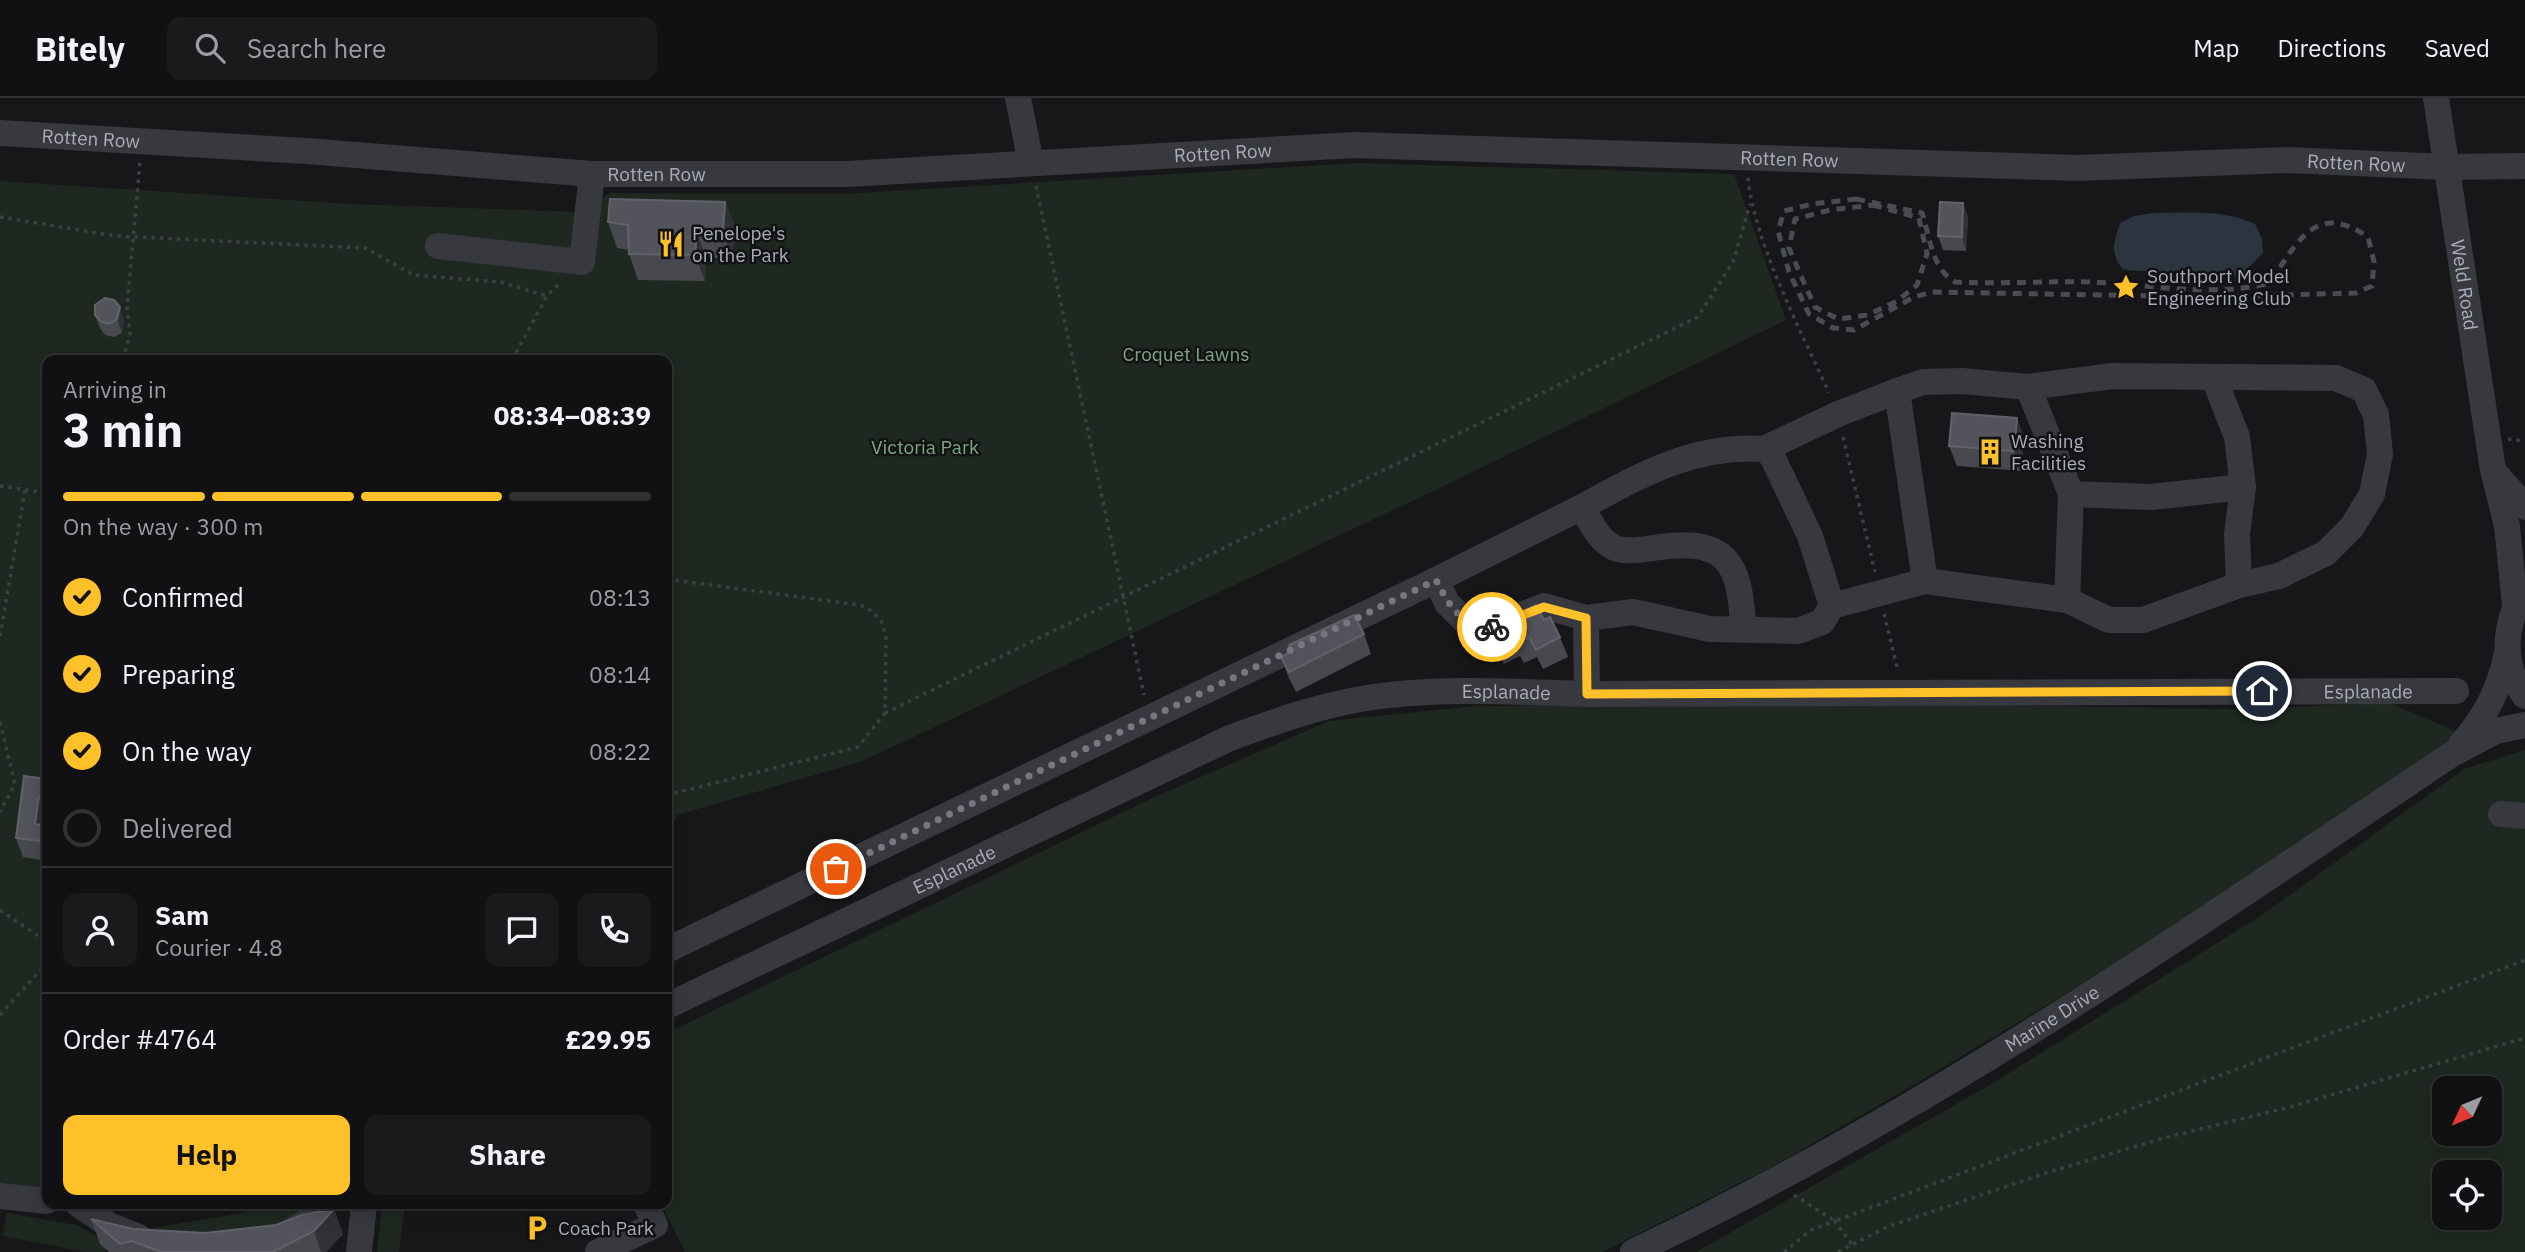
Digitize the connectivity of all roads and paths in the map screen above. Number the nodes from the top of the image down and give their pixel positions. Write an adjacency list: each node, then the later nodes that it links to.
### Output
1 (1018, 98): 5 (street)
2 (2436, 98): 7 (street, Weld Road)
3 (0, 133): 4 (street, Rotten Row)
4 (141, 142): 8 (street, Rotten Row); 11 (path)
5 (1031, 163): 7 (street, Rotten Row); 8 (street, Rotten Row); 34 (path)
6 (2525, 166): 7 (street, Rotten Row)
7 (2447, 167): 21 (street, Weld Road)
8 (592, 174): 13 (street)
9 (1750, 204): 34 (path)
10 (0, 217): 11 (path)
11 (136, 236): 14 (path); 15 (path)
12 (438, 246): 13 (street)
13 (582, 262): 14 (path)
14 (547, 296): 16 (path)
15 (123, 355)
16 (515, 355)
17 (2214, 378): 18 (street); 23 (street); 32 (street)
18 (2028, 387): 19 (street); 26 (street)
19 (1897, 391): 20 (street); 31 (street)
20 (1764, 449): 27 (street); 36 (street)
21 (2493, 470): 28 (street); 33 (street, Weld Road)
22 (0, 486): 24 (path)
23 (2243, 487): 26 (street); 32 (street)
24 (25, 490): 25 (path); 39 (path)
25 (42, 492)
26 (2071, 494): 35 (street)
27 (1582, 507): 30 (street); 38 (street)
28 (2525, 507)
29 (672, 580): 44 (path)
30 (1436, 580): 37 (street); 45 (street)
31 (1925, 581): 35 (street); 36 (street)
32 (2239, 585): 35 (street)
33 (2520, 598): 40 (street, Weld Road)
34 (1122, 599): 44 (path); 45 (path)
35 (2067, 600)
36 (1832, 606): 38 (street)
37 (1586, 618): 38 (street); 42 (street)
38 (1743, 630)
39 (0, 636)
40 (2507, 653): 43 (street); 48 (street, Marine Drive)
41 (2456, 691): 42 (street, Esplanade)
42 (1587, 694): 58 (street, Esplanade)
43 (2525, 696)
44 (886, 713): 51 (path)
45 (1149, 718): 55 (street)
46 (0, 722): 49 (path)
47 (2525, 725): 48 (street, Marine Drive)
48 (2452, 754): 74 (street, Marine Drive)
49 (15, 784): 50 (path); 52 (path)
50 (26, 786)
51 (672, 794)
52 (0, 811)
53 (0, 910): 54 (path)
54 (42, 939)
55 (672, 948)
56 (2525, 960): 68 (path)
57 (42, 969): 59 (path)
58 (672, 1004)
59 (0, 1016)
60 (2525, 1038): 71 (path)
61 (1786, 1190): 68 (path)
62 (0, 1196): 63 (street)
63 (42, 1200)
64 (86, 1209): 70 (street)
65 (321, 1209): 69 (street)
66 (363, 1209): 72 (street)
67 (648, 1209): 73 (street)
68 (1835, 1221): 71 (path); 75 (path)
69 (260, 1237)
70 (162, 1240)
71 (1852, 1245): 76 (path)
72 (359, 1252)
73 (598, 1252)
74 (1633, 1252)
75 (1784, 1252)
76 (1838, 1252)

